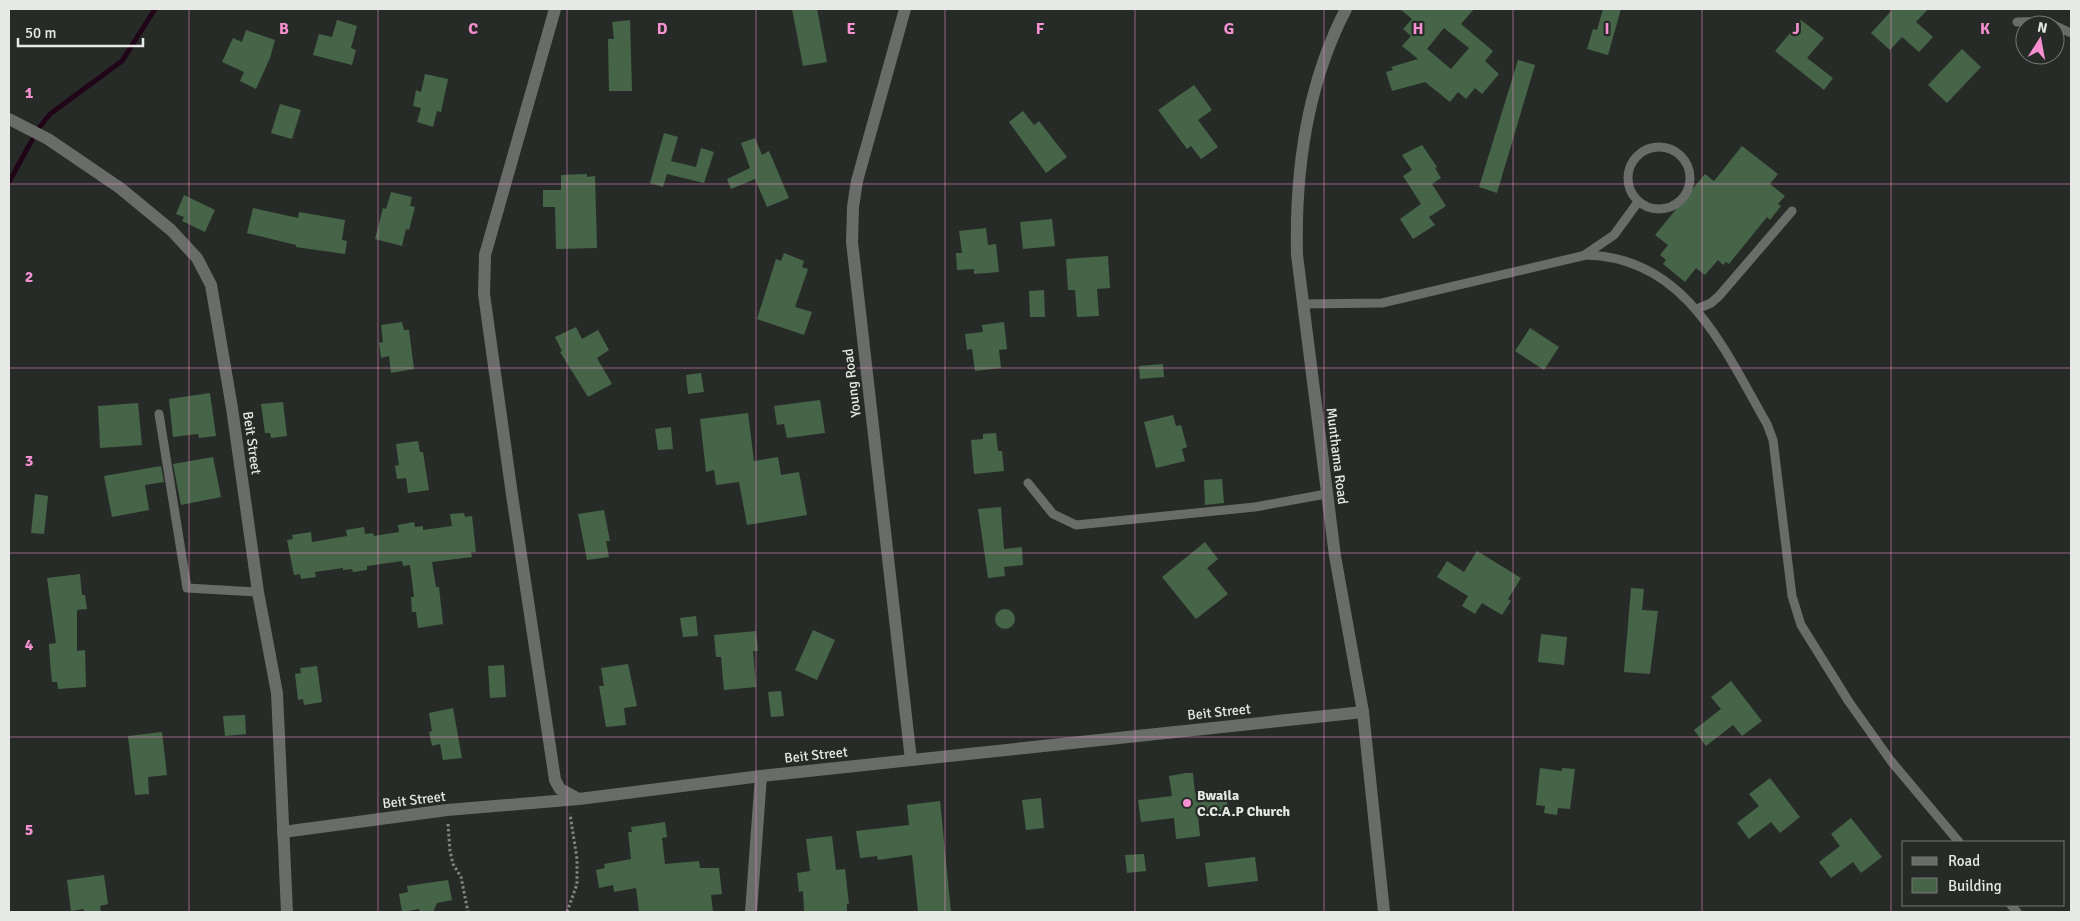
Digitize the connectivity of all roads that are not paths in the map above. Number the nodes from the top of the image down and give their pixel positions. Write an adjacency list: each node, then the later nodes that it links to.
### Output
1 (555, 9): 17 (street)
2 (905, 9): 15 (street, Young Road)
3 (1346, 9): 8 (street, Munthama Road)
4 (9, 119): 13 (street, Beit Street)
5 (1638, 202): 5 (lane); 7 (lane)
6 (1792, 211): 9 (lane)
7 (1586, 255): 8 (lane); 9 (lane)
8 (1302, 304): 12 (street, Munthama Road)
9 (1697, 309): 19 (lane)
10 (159, 414): 13 (lane)
11 (1028, 483): 12 (lane)
12 (1326, 494): 14 (street, Munthama Road)
13 (258, 592): 18 (street, Beit Street)
14 (1363, 712): 15 (street, Beit Street); 22 (street, Munthama Road)
15 (911, 760): 16 (street, Beit Street)
16 (761, 776): 17 (street, Beit Street); 21 (street)
17 (579, 799): 18 (street, Beit Street)
18 (283, 832): 20 (street)
19 (1958, 841)
20 (287, 912)
21 (751, 912)
22 (1384, 912)

